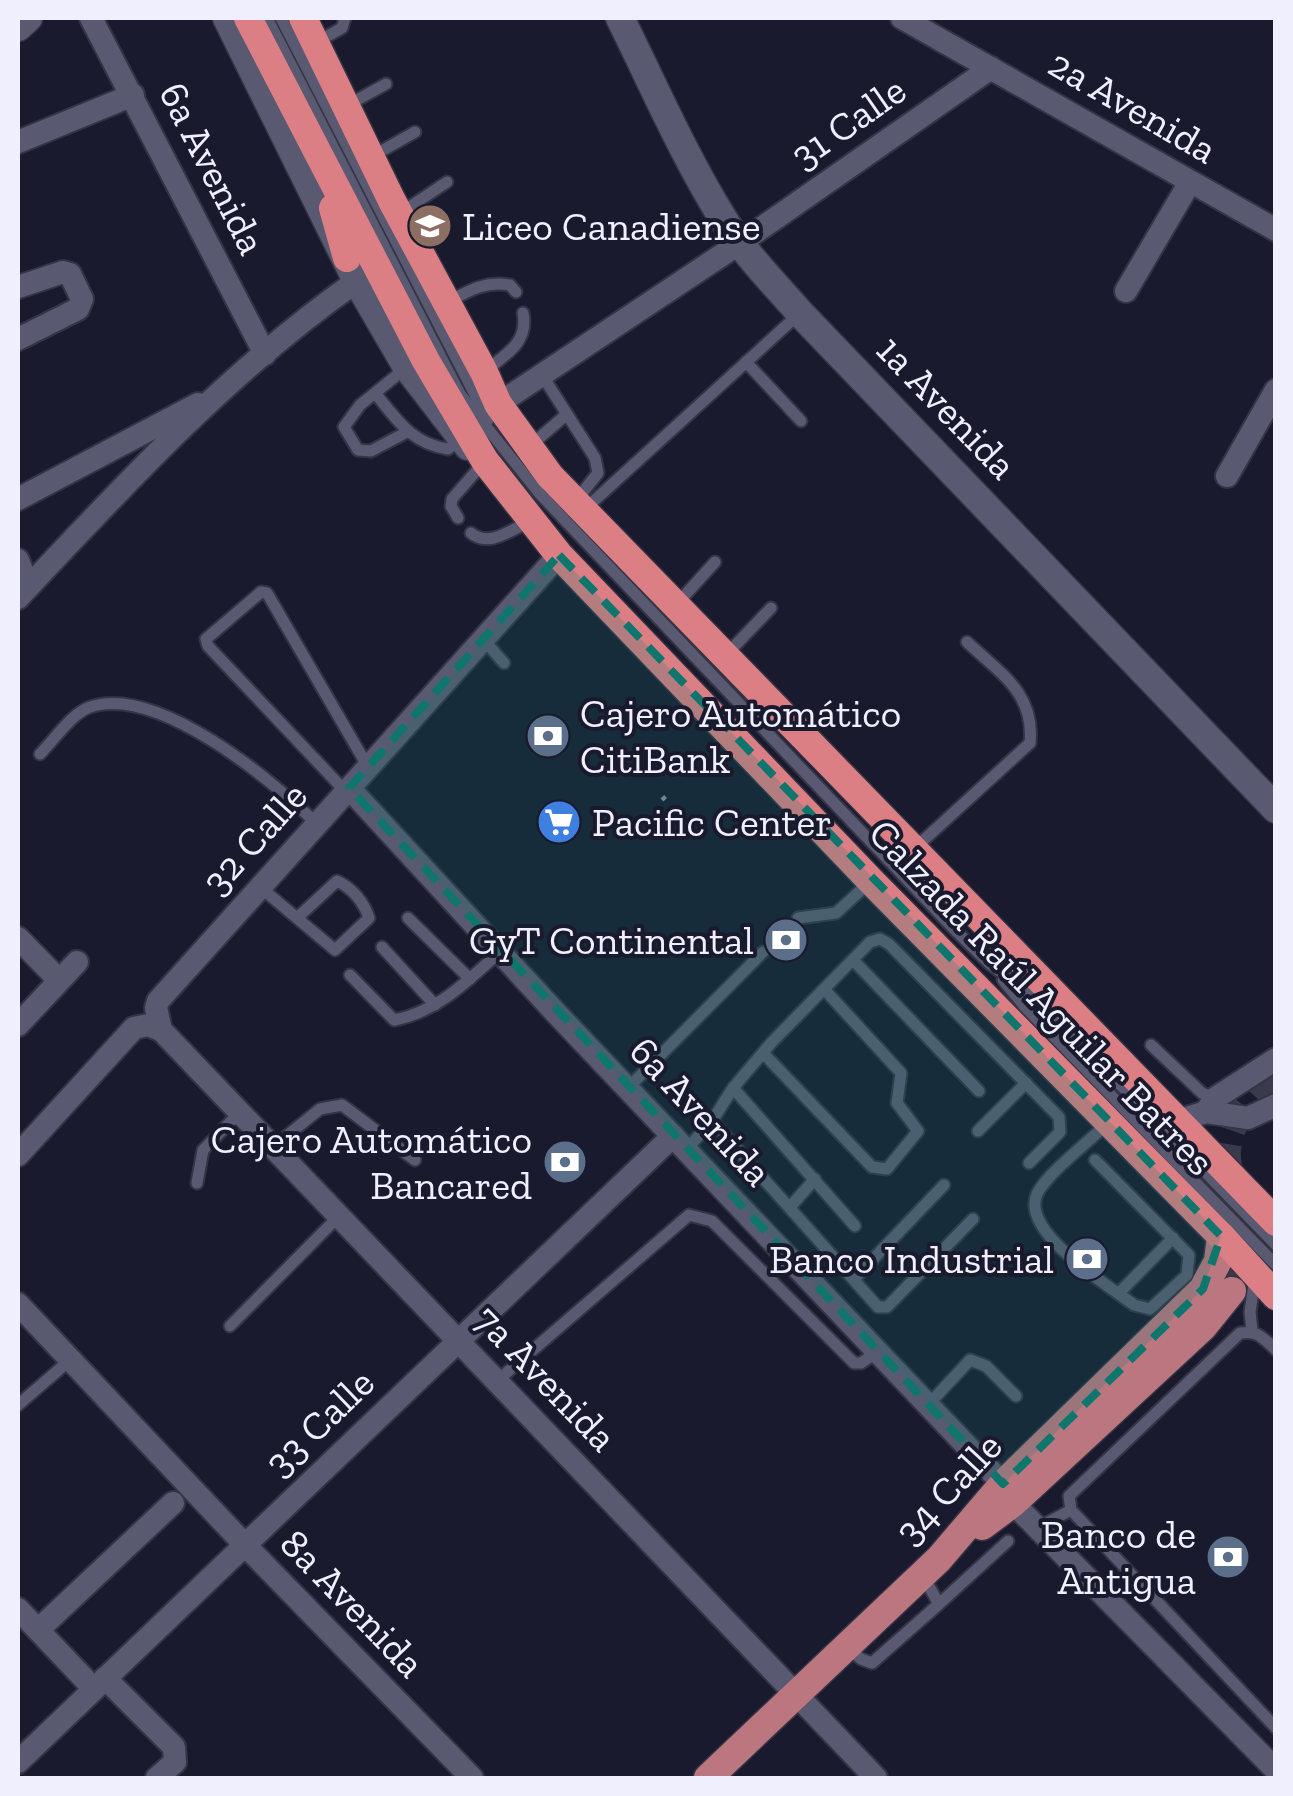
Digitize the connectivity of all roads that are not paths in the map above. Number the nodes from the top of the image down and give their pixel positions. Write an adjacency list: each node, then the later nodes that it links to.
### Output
1 (28, 18): 11 (street)
2 (91, 18): 15 (street, 6a Avenida)
3 (226, 18): 26 (street)
4 (248, 18): 20 (highway, Calzada Raúl Aguilar Batres)
5 (267, 18): 46 (lane)
6 (282, 18): 46 (lane)
7 (303, 18): 12 (highway, Calzada Raúl Aguilar Batres)
8 (345, 18): 12 (lane)
9 (620, 18): 25 (street, 1a Avenida)
10 (902, 18): 13 (street, 2a Avenida)
11 (18, 27)
12 (315, 43): 16 (highway, Calzada Raúl Aguilar Batres)
13 (991, 68): 22 (street, 2a Avenida); 25 (street, 31 Calle)
14 (386, 84): 16 (lane)
15 (133, 95): 18 (street); 34 (street, 6a Avenida)
16 (346, 106): 19 (highway, Calzada Raúl Aguilar Batres)
17 (415, 132): 19 (lane)
18 (18, 142)
19 (370, 157): 23 (highway, Calzada Raúl Aguilar Batres)
20 (320, 158): 26 (highway); 49 (highway, Calzada Raúl Aguilar Batres)
21 (447, 182): 23 (lane)
22 (1190, 182): 24 (street, 2a Avenida); 28 (street)
23 (399, 214): 30 (highway, Calzada Raúl Aguilar Batres)
24 (1276, 230)
25 (740, 243): 32 (street, 1a Avenida); 38 (street, 31 Calle)
26 (352, 270): 34 (street); 36 (street)
27 (18, 287): 33 (street)
28 (1126, 290)
29 (516, 292): 30 (lane)
30 (447, 302): 37 (highway, Calzada Raúl Aguilar Batres)
31 (523, 313): 37 (lane)
32 (800, 313): 35 (lane); 69 (street, 1a Avenida)
33 (18, 339)
34 (266, 354): 41 (street)
35 (746, 362): 44 (lane); 52 (lane)
36 (406, 368): 40 (lane); 47 (street)
37 (484, 372): 42 (highway, Calzada Raúl Aguilar Batres)
38 (542, 375): 42 (street, 31 Calle); 43 (lane)
39 (1276, 390): 50 (street)
40 (375, 393): 45 (lane); 45 (lane)
41 (219, 394): 51 (street); 59 (street)
42 (498, 404): 48 (highway, Calzada Raúl Aguilar Batres)
43 (567, 414): 48 (lane); 52 (lane)
44 (801, 421)
45 (407, 432): 47 (lane)
46 (494, 434): 83 (lane)
47 (460, 439): 49 (street)
48 (528, 448): 52 (highway, Calzada Raúl Aguilar Batres)
49 (485, 461): 53 (lane); 54 (highway, Calzada Raúl Aguilar Batres)
50 (1226, 476)
51 (18, 498)
52 (579, 506): 60 (highway, Calzada Raúl Aguilar Batres)
53 (458, 518)
54 (532, 520): 55 (lane); 56 (highway, Calzada Raúl Aguilar Batres)
55 (471, 532)
56 (558, 555): 62 (street, 32 Calle); 72 (highway, Calzada Raúl Aguilar Batres)
57 (18, 560): 59 (street)
58 (715, 562): 60 (lane)
59 (23, 592)
60 (676, 605): 64 (highway, Calzada Raúl Aguilar Batres)
61 (770, 608): 64 (lane)
62 (483, 639): 65 (lane); 67 (street, 32 Calle)
63 (967, 642): 71 (lane)
64 (725, 656): 71 (highway, Calzada Raúl Aguilar Batres)
65 (504, 663)
66 (40, 754): 70 (lane)
67 (368, 767): 68 (street, 32 Calle); 68 (lane)
68 (347, 790): 70 (street, 32 Calle); 79 (street, 6a Avenida)
69 (1276, 809)
70 (317, 824): 73 (street, 32 Calle)
71 (915, 848): 103 (highway, Calzada Raúl Aguilar Batres)
72 (872, 881): 76 (lane); 104 (highway, Calzada Raúl Aguilar Batres)
73 (260, 888): 74 (lane); 90 (street, 32 Calle)
74 (297, 918): 74 (lane)
75 (408, 918): 85 (lane)
76 (798, 918)
77 (18, 938): 86 (street)
78 (382, 946): 88 (lane)
79 (500, 952): 85 (lane); 96 (street, 6a Avenida)
80 (763, 952): 96 (lane)
81 (853, 960): 87 (lane); 95 (lane); 98 (lane)
82 (77, 962): 86 (street)
83 (991, 964): 122 (lane); 123 (lane)
84 (350, 976): 88 (lane)
85 (470, 979): 88 (lane)
86 (59, 980): 89 (street)
87 (824, 989): 92 (lane); 92 (lane)
88 (435, 1006)
89 (18, 1025)
90 (161, 1030): 101 (street, 7a Avenida); 108 (street)
91 (1152, 1045): 99 (lane)
92 (764, 1054): 97 (lane)
93 (1276, 1059): 94 (street)
94 (1244, 1080): 99 (street); 100 (street)
95 (1026, 1083): 105 (lane); 111 (lane)
96 (628, 1088): 106 (street, 6a Avenida)
97 (732, 1088): 102 (lane); 112 (lane)
98 (979, 1091)
99 (1210, 1106): 100 (street); 103 (street)
100 (1271, 1108)
101 (240, 1112): 107 (street, 7a Avenida); 113 (lane)
102 (712, 1121): 106 (lane); 115 (lane)
103 (1178, 1121): 118 (highway, Calzada Raúl Aguilar Batres)
104 (1109, 1122): 120 (highway, Calzada Raúl Aguilar Batres); 126 (lane)
105 (978, 1131)
106 (679, 1143): 131 (street, 33 Calle); 133 (street, 6a Avenida)
107 (273, 1147): 109 (lane); 116 (street, 7a Avenida)
108 (18, 1154)
109 (416, 1160)
110 (1096, 1160): 121 (lane)
111 (1030, 1163)
112 (815, 1179): 115 (lane); 119 (lane)
113 (197, 1182)
114 (944, 1185): 124 (lane)
115 (790, 1208): 124 (lane)
116 (339, 1216): 129 (lane); 131 (street, 7a Avenida)
117 (973, 1219): 124 (lane)
118 (1276, 1222)
119 (856, 1226)
120 (1221, 1236): 123 (highway, Calzada Raúl Aguilar Batres); 139 (main road, 34 Calle)
121 (1173, 1238): 126 (lane); 126 (lane)
122 (1276, 1245)
123 (1265, 1270): 127 (highway, Calzada Raúl Aguilar Batres); 130 (lane)
124 (854, 1279)
125 (1232, 1291): 139 (main road)
126 (1119, 1293)
127 (1276, 1296)
128 (18, 1304): 134 (street, 8a Avenida)
129 (230, 1326)
130 (1252, 1331): 132 (lane); 141 (lane)
131 (458, 1341): 135 (street, 7a Avenida); 144 (street, 33 Calle)
132 (1276, 1350)
133 (878, 1352): 135 (lane); 138 (street, 6a Avenida)
134 (70, 1360): 137 (lane); 144 (street, 8a Avenida)
135 (498, 1382): 151 (street, 7a Avenida)
136 (1016, 1396): 138 (lane)
137 (18, 1405)
138 (928, 1405): 139 (street, 6a Avenida)
139 (1008, 1493): 142 (street, 6a Avenida); 145 (main road, 34 Calle)
140 (173, 1503): 148 (street)
141 (1071, 1510): 142 (lane); 152 (lane)
142 (1039, 1526): 153 (street, 6a Avenida)
143 (1008, 1540): 146 (lane)
144 (244, 1545): 150 (street, 33 Calle); 157 (street, 8a Avenida)
145 (931, 1566): 146 (lane); 149 (main road, 34 Calle)
146 (939, 1604): 149 (lane)
147 (18, 1610): 148 (street)
148 (38, 1630): 150 (street)
149 (846, 1647): 151 (main road, 34 Calle)
150 (99, 1684): 154 (street, 33 Calle); 156 (street)
151 (796, 1695): 158 (main road, 34 Calle); 159 (street, 7a Avenida)
152 (1276, 1728)
153 (1272, 1760)
154 (18, 1764): 155 (street)
155 (31, 1778)
156 (157, 1778)
157 (472, 1778)
158 (708, 1778)
159 (876, 1778)

